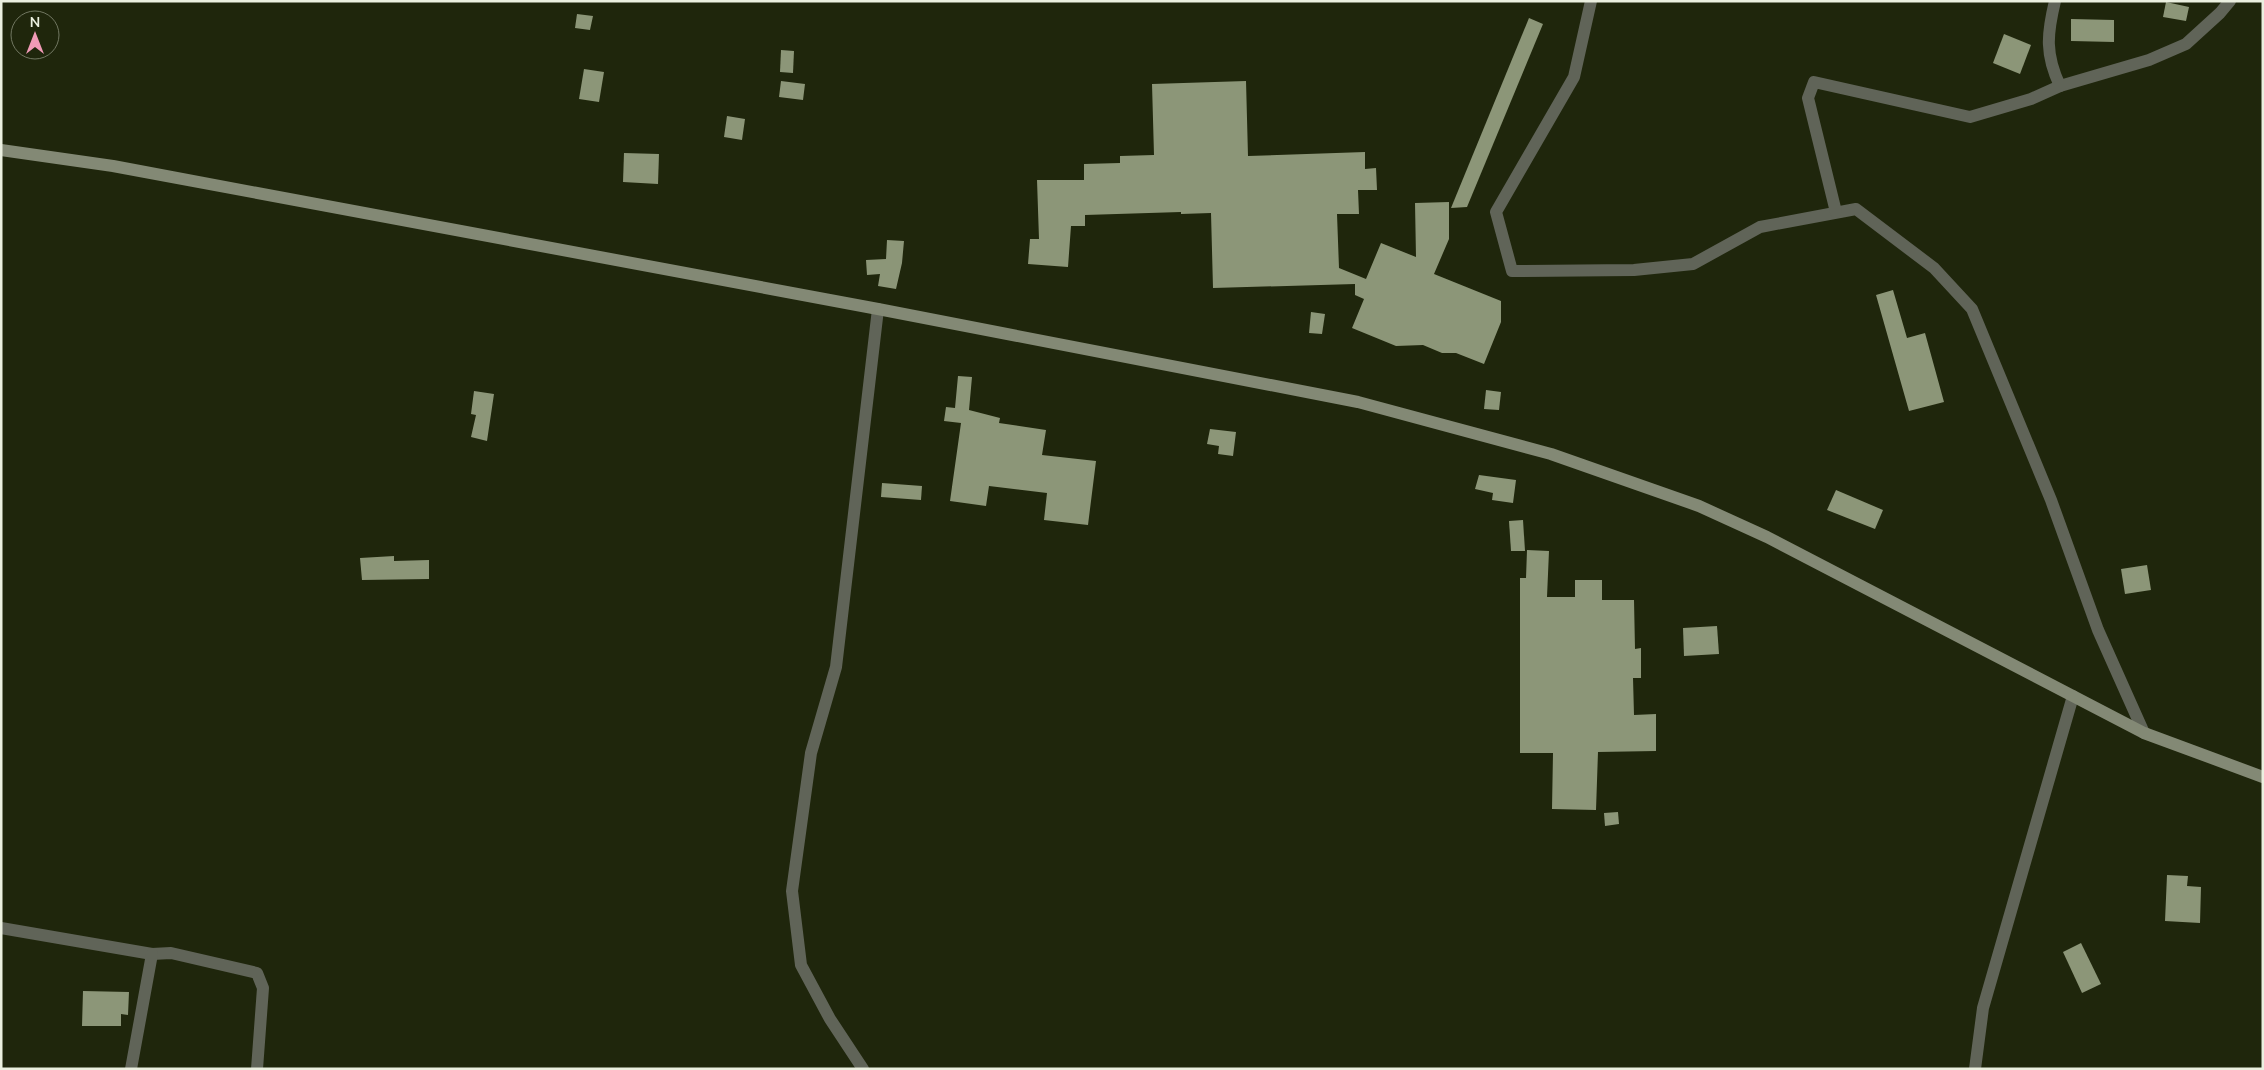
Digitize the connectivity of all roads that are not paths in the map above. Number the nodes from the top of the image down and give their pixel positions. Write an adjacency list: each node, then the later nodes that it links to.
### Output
1 (1591, 1): 6 (street)
2 (2055, 1): 4 (street)
3 (2230, 1): 4 (street)
4 (2060, 86): 6 (street)
5 (1, 150): 7 (main road)
6 (1836, 212): 9 (street)
7 (878, 309): 8 (main road); 15 (street)
8 (2073, 696): 9 (main road); 16 (street)
9 (2144, 733): 10 (main road)
10 (2263, 777)
11 (1, 928): 12 (street)
12 (152, 954): 13 (street); 14 (street)
13 (131, 1069)
14 (257, 1069)
15 (863, 1069)
16 (1975, 1069)

